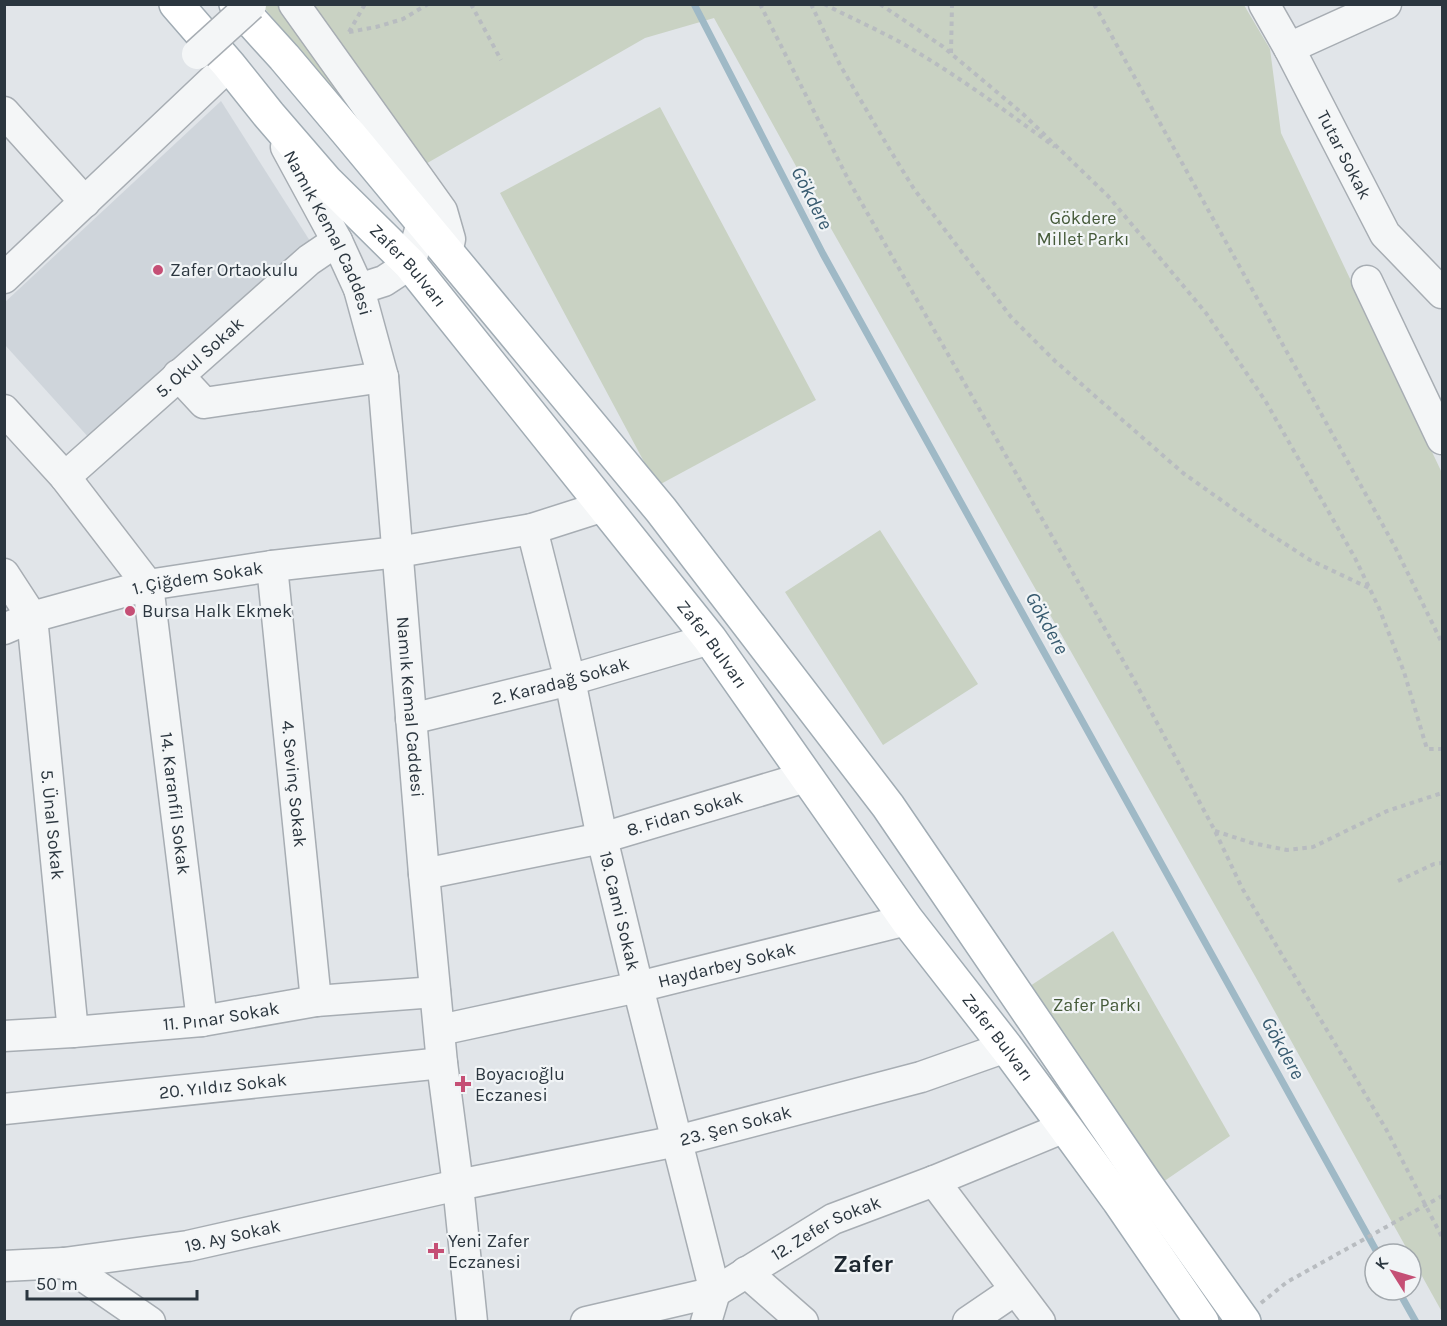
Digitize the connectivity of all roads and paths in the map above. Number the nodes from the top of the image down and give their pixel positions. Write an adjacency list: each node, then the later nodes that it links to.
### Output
1 (176, 4): 21 (main road, Zafer Bulvarı)
2 (236, 4): 26 (main road, Zafer Bulvarı)
3 (251, 4): 18 (street, bridge)
4 (294, 4): 16 (street)
5 (366, 4): 16 (path)
6 (428, 4): 16 (path)
7 (471, 4): 20 (path)
8 (760, 4): 55 (path)
9 (811, 4): 45 (path)
10 (824, 4): 24 (path)
11 (880, 4): 19 (path)
12 (952, 4): 19 (path)
13 (1094, 4): 49 (path)
14 (1264, 4): 17 (street, Tutar Sokak)
15 (1386, 4): 17 (street)
16 (338, 41): 28 (street)
17 (1289, 48): 33 (street, Tutar Sokak)
18 (197, 54)
19 (951, 54): 24 (path)
20 (501, 60)
21 (229, 65): 23 (main road, Zafer Bulvarı); 25 (street)
22 (4, 112): 25 (street)
23 (269, 115): 27 (street, Namık Kemal Caddesi); 29 (main road, Zafer Bulvarı)
24 (1067, 156): 45 (path)
25 (85, 202): 30 (street)
26 (422, 223): 28 (main road, Zafer Bulvarı); 29 (street)
27 (337, 241): 32 (street, Namık Kemal Caddesi); 34 (street, 5. Okul Sokak)
28 (447, 253): 92 (main road, Zafer Bulvarı)
29 (410, 264): 32 (street); 39 (main road, Zafer Bulvarı)
30 (4, 278)
31 (1367, 281): 37 (street)
32 (359, 289): 35 (street, Namık Kemal Caddesi)
33 (1443, 292)
34 (178, 375): 35 (street); 38 (street, 5. Okul Sokak)
35 (384, 377): 41 (street, Namık Kemal Caddesi)
36 (4, 410): 38 (street)
37 (1443, 439)
38 (65, 477): 44 (street)
39 (604, 506): 40 (street, 1. Çiğdem Sokak); 48 (main road, Zafer Bulvarı)
40 (532, 529): 41 (street, 1. Çiğdem Sokak); 50 (street, 19. Cami Sokak)
41 (398, 552): 42 (street, 1. Çiğdem Sokak); 51 (street, Namık Kemal Caddesi)
42 (272, 566): 44 (street, 1. Çiğdem Sokak); 63 (street, 4. Sevinç Sokak)
43 (4, 574): 46 (street)
44 (148, 585): 46 (street, 1. Çiğdem Sokak); 64 (street, 14. Karanfil Sokak)
45 (1370, 589): 52 (path)
46 (32, 617): 47 (street, 1. Çiğdem Sokak); 66 (street, 5. Ünal Sokak)
47 (4, 629)
48 (710, 639): 50 (street, 2. Karadağ Sokak); 53 (main road, Zafer Bulvarı)
49 (1443, 643)
50 (570, 680): 51 (street, 2. Karadağ Sokak); 56 (street, 19. Cami Sokak)
51 (411, 719): 58 (street, Namık Kemal Caddesi)
52 (1443, 749)
53 (806, 777): 56 (street, 8. Fidan Sokak); 60 (main road, Zafer Bulvarı)
54 (1443, 793): 55 (path)
55 (1215, 831): 76 (path)
56 (602, 838): 58 (street, 8. Fidan Sokak); 61 (street, 19. Cami Sokak)
57 (1443, 863): 59 (path)
58 (424, 874): 62 (street, Namık Kemal Caddesi)
59 (1398, 881)
60 (908, 920): 61 (street, Haydarbey Sokak); 68 (main road, Zafer Bulvarı)
61 (638, 987): 65 (street, Haydarbey Sokak); 72 (street, 19. Cami Sokak)
62 (435, 992): 63 (street, 11. Pınar Sokak); 65 (street, Namık Kemal Caddesi)
63 (316, 1001): 64 (street, 11. Pınar Sokak)
64 (202, 1022): 66 (street, 11. Pınar Sokak)
65 (440, 1030): 69 (street, Namık Kemal Caddesi)
66 (74, 1032): 67 (street, 11. Pınar Sokak)
67 (4, 1036)
68 (1006, 1047): 71 (main road, Zafer Bulvarı); 72 (street, 23. Şen Sokak)
69 (442, 1063): 70 (street, 20. Yıldız Sokak); 74 (street, Namık Kemal Caddesi)
70 (4, 1109)
71 (1065, 1126): 73 (street, 12. Zefer Sokak); 91 (main road, Zafer Bulvarı)
72 (677, 1141): 74 (street, 23. Şen Sokak); 83 (street, 19. Cami Sokak)
73 (934, 1181): 80 (street, 12. Zefer Sokak); 82 (street)
74 (458, 1185): 78 (street, 19. Ay Sokak); 85 (street, Namık Kemal Caddesi)
75 (1443, 1196): 76 (path)
76 (1426, 1205): 77 (path); 81 (path)
77 (1443, 1237)
78 (64, 1263): 79 (street, 19. Ay Sokak); 84 (street)
79 (4, 1266)
80 (746, 1272): 83 (street, 12. Zefer Sokak); 88 (street)
81 (1287, 1282)
82 (1015, 1290): 89 (street); 90 (street)
83 (714, 1292): 86 (street, 12. Zefer Sokak); 87 (street)
84 (150, 1322)
85 (472, 1322)
86 (586, 1322)
87 (706, 1322)
88 (803, 1322)
89 (968, 1322)
90 (1040, 1322)
91 (1202, 1322)
92 (1244, 1322)

